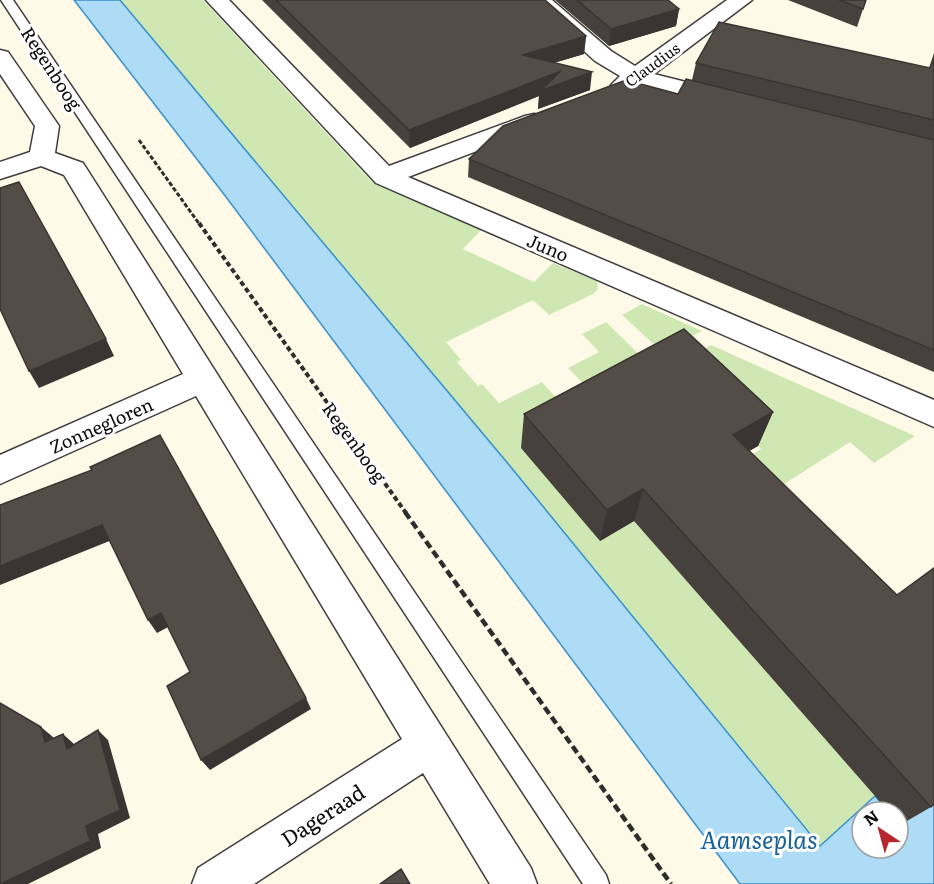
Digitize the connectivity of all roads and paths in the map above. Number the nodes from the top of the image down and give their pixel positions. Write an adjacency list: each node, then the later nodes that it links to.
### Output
1 (7, 0): 20 (lane, Regenboog)
2 (217, 0): 13 (street, Juno)
3 (539, 0): 6 (street)
4 (741, 0): 6 (street, Claudius)
5 (0, 57): 11 (street, Regenboog)
6 (635, 76): 7 (street, Claudius); 8 (street)
7 (604, 94)
8 (744, 104)
9 (551, 115): 13 (street)
10 (137, 136): 21 (path, Regenboog)
11 (41, 157): 12 (street); 14 (street)
12 (0, 171)
13 (386, 177): 15 (street, Juno)
14 (201, 380): 16 (street, Zonnegloren); 17 (street)
15 (934, 414)
16 (0, 470)
17 (429, 745): 18 (street, Dageraad); 19 (street)
18 (214, 884)
19 (515, 884)
20 (597, 884)
21 (671, 884)

